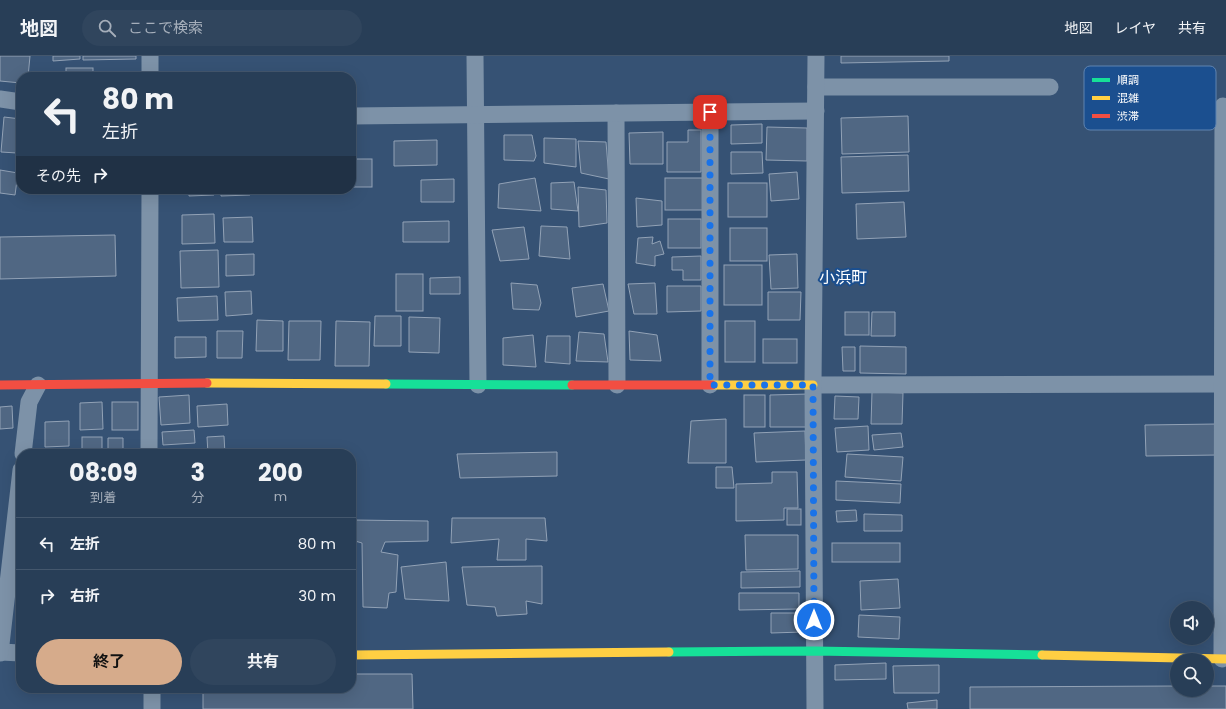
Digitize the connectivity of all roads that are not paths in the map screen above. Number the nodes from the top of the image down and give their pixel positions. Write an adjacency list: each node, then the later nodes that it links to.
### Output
1 (150, 56): 4 (street)
2 (475, 56): 13 (street)
3 (816, 56): 5 (street)
4 (150, 72)
5 (816, 87): 6 (street); 10 (street)
6 (1050, 88)
7 (0, 99): 8 (street)
8 (16, 101)
9 (1223, 106): 18 (street)
10 (816, 111): 11 (street); 23 (street)
11 (710, 112): 12 (street); 22 (street)
12 (616, 113): 13 (street); 21 (street)
13 (475, 115): 14 (street); 20 (street)
14 (356, 116)
15 (150, 194): 16 (street)
16 (149, 383): 19 (street); 20 (street); 25 (street)
17 (0, 384): 19 (street)
18 (1224, 384): 23 (street); 31 (street)
19 (38, 385): 24 (street)
20 (478, 385): 21 (street)
21 (617, 385): 22 (street)
22 (710, 385): 23 (street)
23 (813, 385): 27 (street)
24 (24, 449)
25 (149, 449)
26 (16, 513): 28 (street)
27 (815, 651): 30 (street); 31 (street); 34 (street)
28 (0, 652): 29 (street)
29 (16, 653)
30 (356, 655)
31 (1224, 659)
32 (152, 693): 33 (street)
33 (152, 709)
34 (814, 709)

